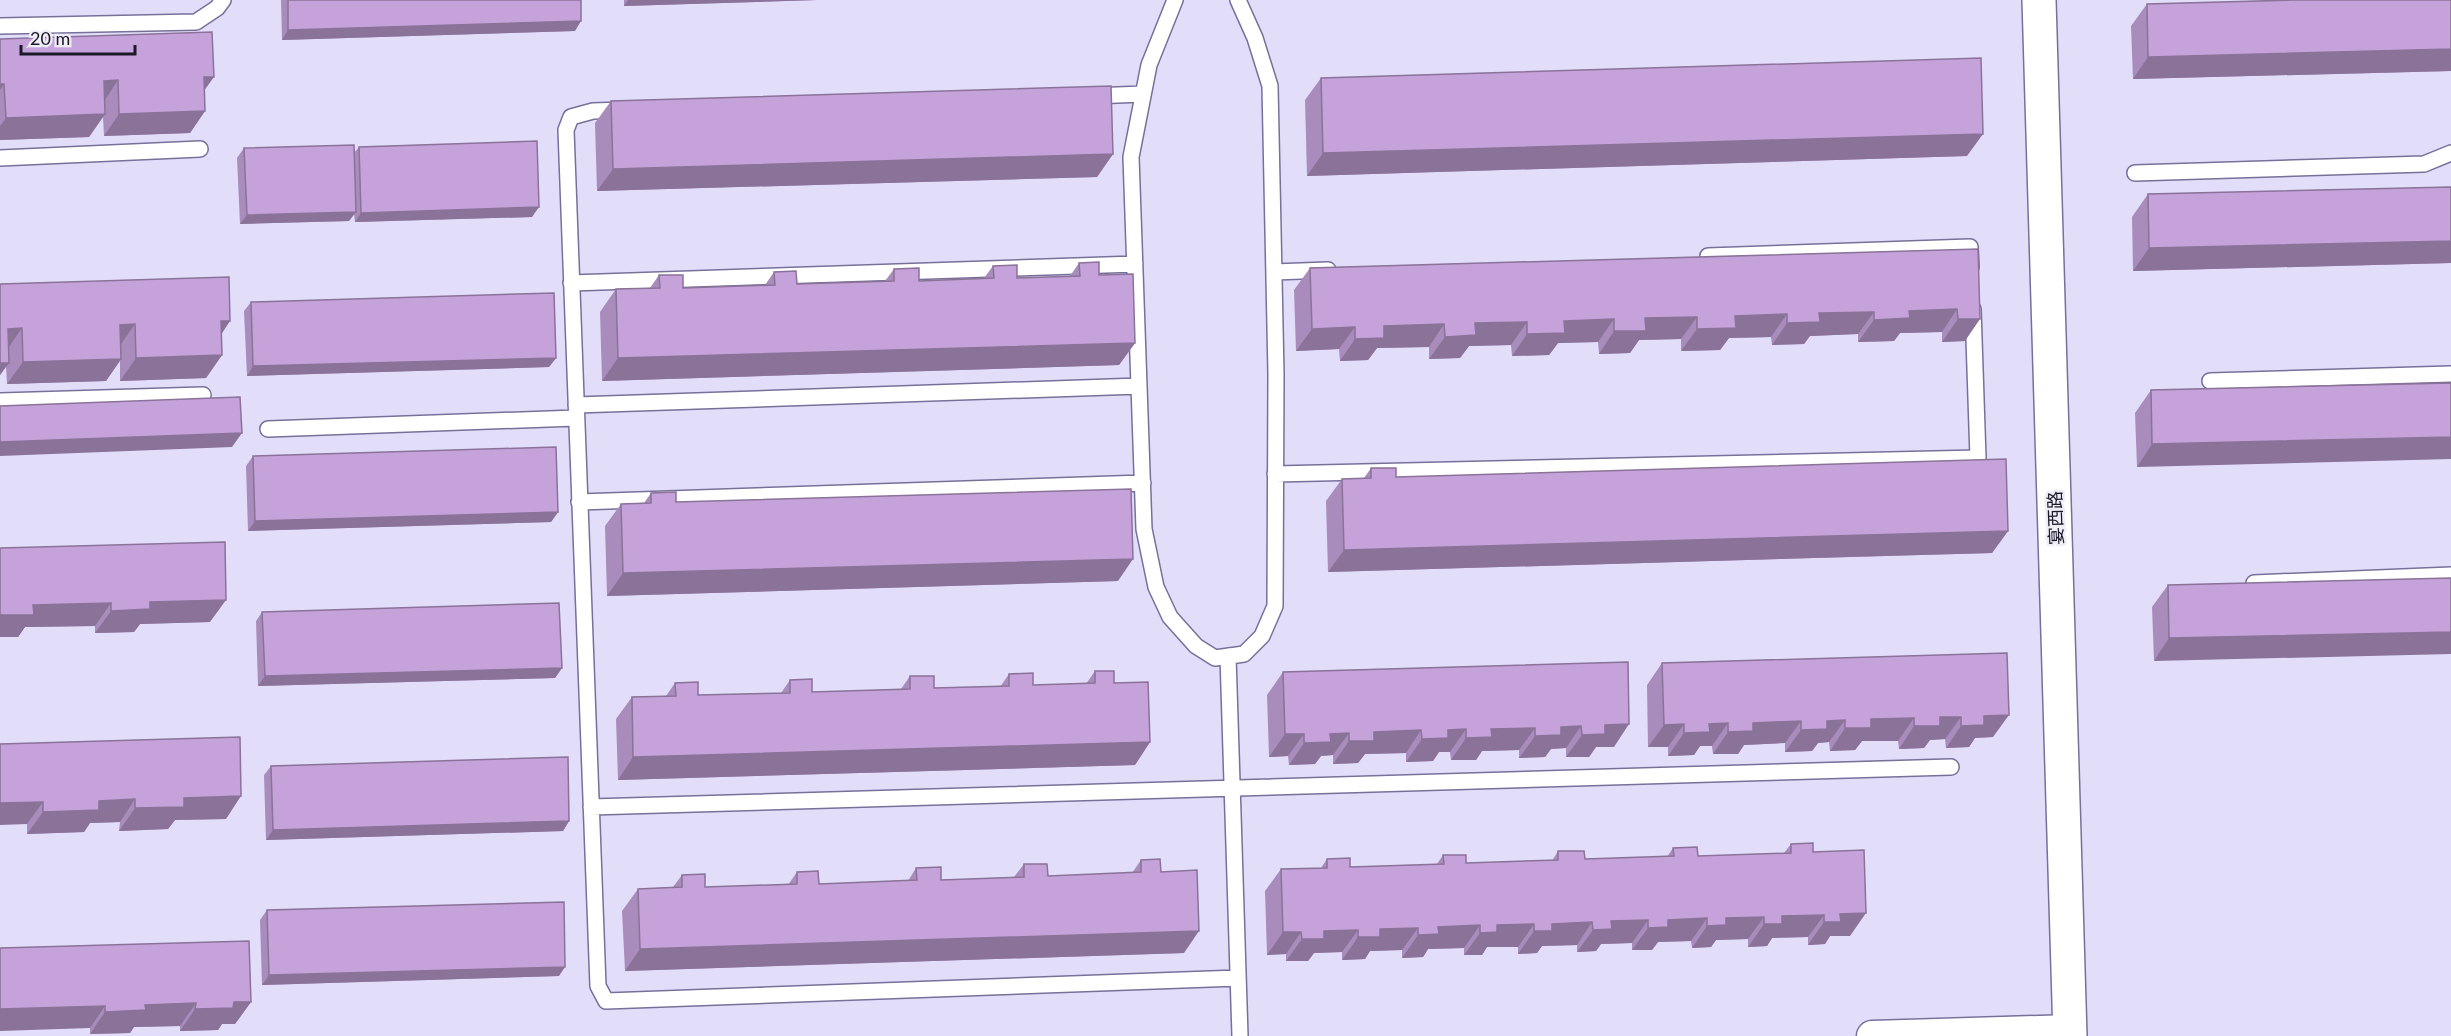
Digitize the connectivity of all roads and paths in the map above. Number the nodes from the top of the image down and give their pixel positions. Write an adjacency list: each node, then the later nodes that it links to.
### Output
1 (223, 0): 5 (lane)
2 (1174, 0): 6 (lane)
3 (1238, 0): 16 (lane)
4 (2039, 0): 35 (street, 宴西路)
5 (0, 26)
6 (1143, 94): 7 (lane); 14 (lane)
7 (1071, 96)
8 (641, 110): 17 (lane)
9 (200, 149): 11 (lane)
10 (2451, 153): 12 (lane)
11 (0, 158)
12 (2135, 173)
13 (1687, 257): 25 (lane)
14 (1135, 264): 17 (lane); 20 (lane)
15 (1344, 269): 16 (lane)
16 (1274, 272): 25 (lane)
17 (571, 283): 23 (lane)
18 (2451, 374): 19 (lane)
19 (2210, 381)
20 (1139, 386): 23 (lane); 26 (lane)
21 (203, 395): 22 (lane)
22 (0, 401)
23 (576, 412): 24 (lane); 27 (lane)
24 (268, 429)
25 (1275, 474): 30 (lane)
26 (1143, 483): 27 (lane); 30 (lane)
27 (579, 502): 33 (lane)
28 (2451, 575): 29 (lane)
29 (2243, 583)
30 (1228, 656): 32 (lane)
31 (1951, 767): 32 (lane)
32 (1232, 788): 33 (lane); 34 (lane)
33 (591, 807): 34 (lane)
34 (1238, 978): 36 (lane)
35 (2070, 1033): 37 (street)
36 (1240, 1036)
37 (1872, 1036)

